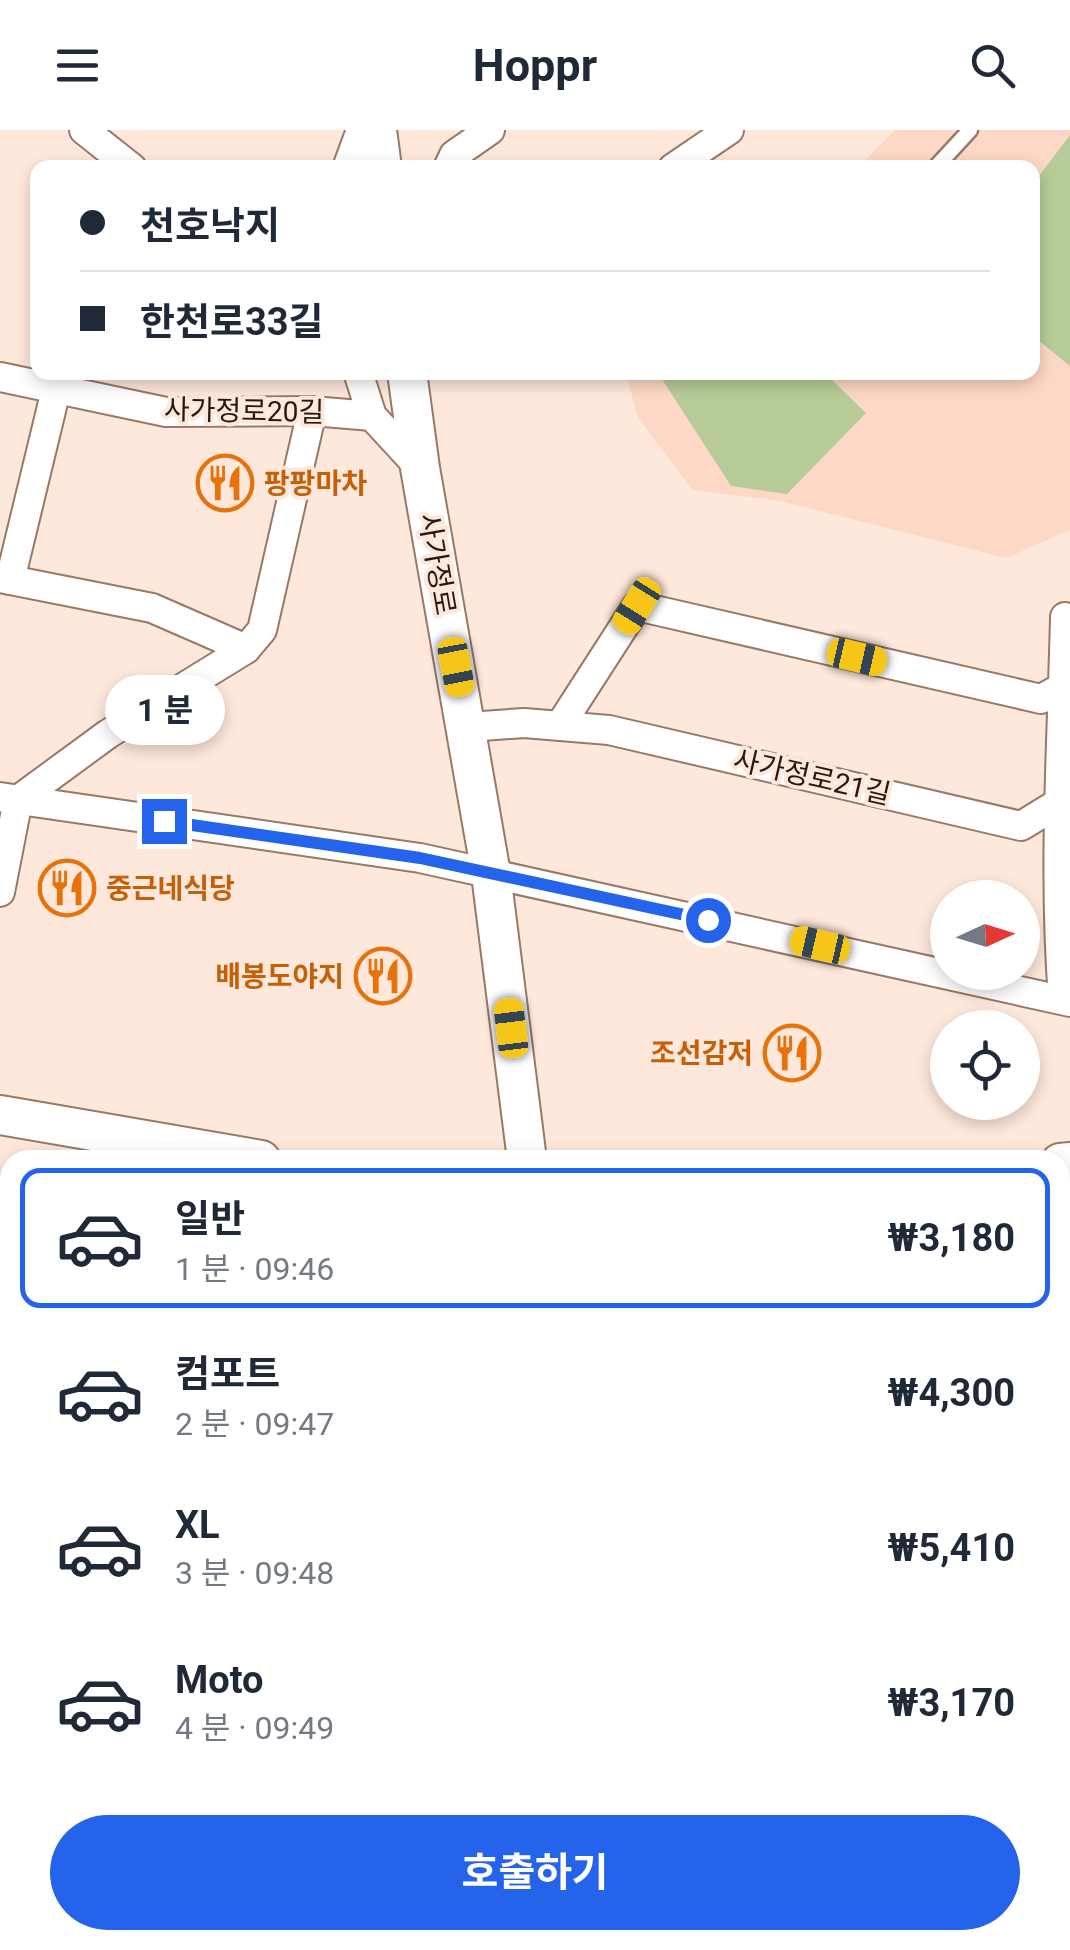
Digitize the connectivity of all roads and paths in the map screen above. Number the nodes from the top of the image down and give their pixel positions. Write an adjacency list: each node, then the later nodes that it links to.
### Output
1 (84, 130): 7 (street)
2 (362, 130): 8 (street)
3 (377, 130): 9 (main road)
4 (490, 130): 10 (street)
5 (729, 130): 11 (street)
6 (970, 130): 12 (lane)
7 (122, 160)
8 (350, 160)
9 (381, 160)
10 (452, 160)
11 (686, 160)
12 (942, 160)
13 (0, 377): 16 (street, 사가정로20길)
14 (361, 380): 18 (street)
15 (408, 380): 19 (main road, 사가정로)
16 (56, 390): 17 (street, 사가정로20길); 20 (street)
17 (312, 412): 18 (street, 사가정로20길); 22 (street)
18 (372, 416): 19 (street)
19 (420, 468): 25 (main road, 사가정로)
20 (5, 579): 22 (street)
21 (1065, 617): 23 (street)
22 (246, 648): 26 (street)
23 (1067, 685): 24 (street); 27 (street)
24 (562, 724): 25 (street, 사가정로21길); 27 (street, 사가정로21길)
25 (468, 727): 28 (main road, 사가정로)
26 (9, 799): 28 (street); 29 (street)
27 (1063, 803): 30 (street)
28 (491, 874): 31 (street); 34 (main road, 사가정로)
29 (0, 892)
30 (1064, 927): 31 (street)
31 (1066, 1000)
32 (0, 1115): 33 (main road)
33 (203, 1150)
34 (526, 1150)

